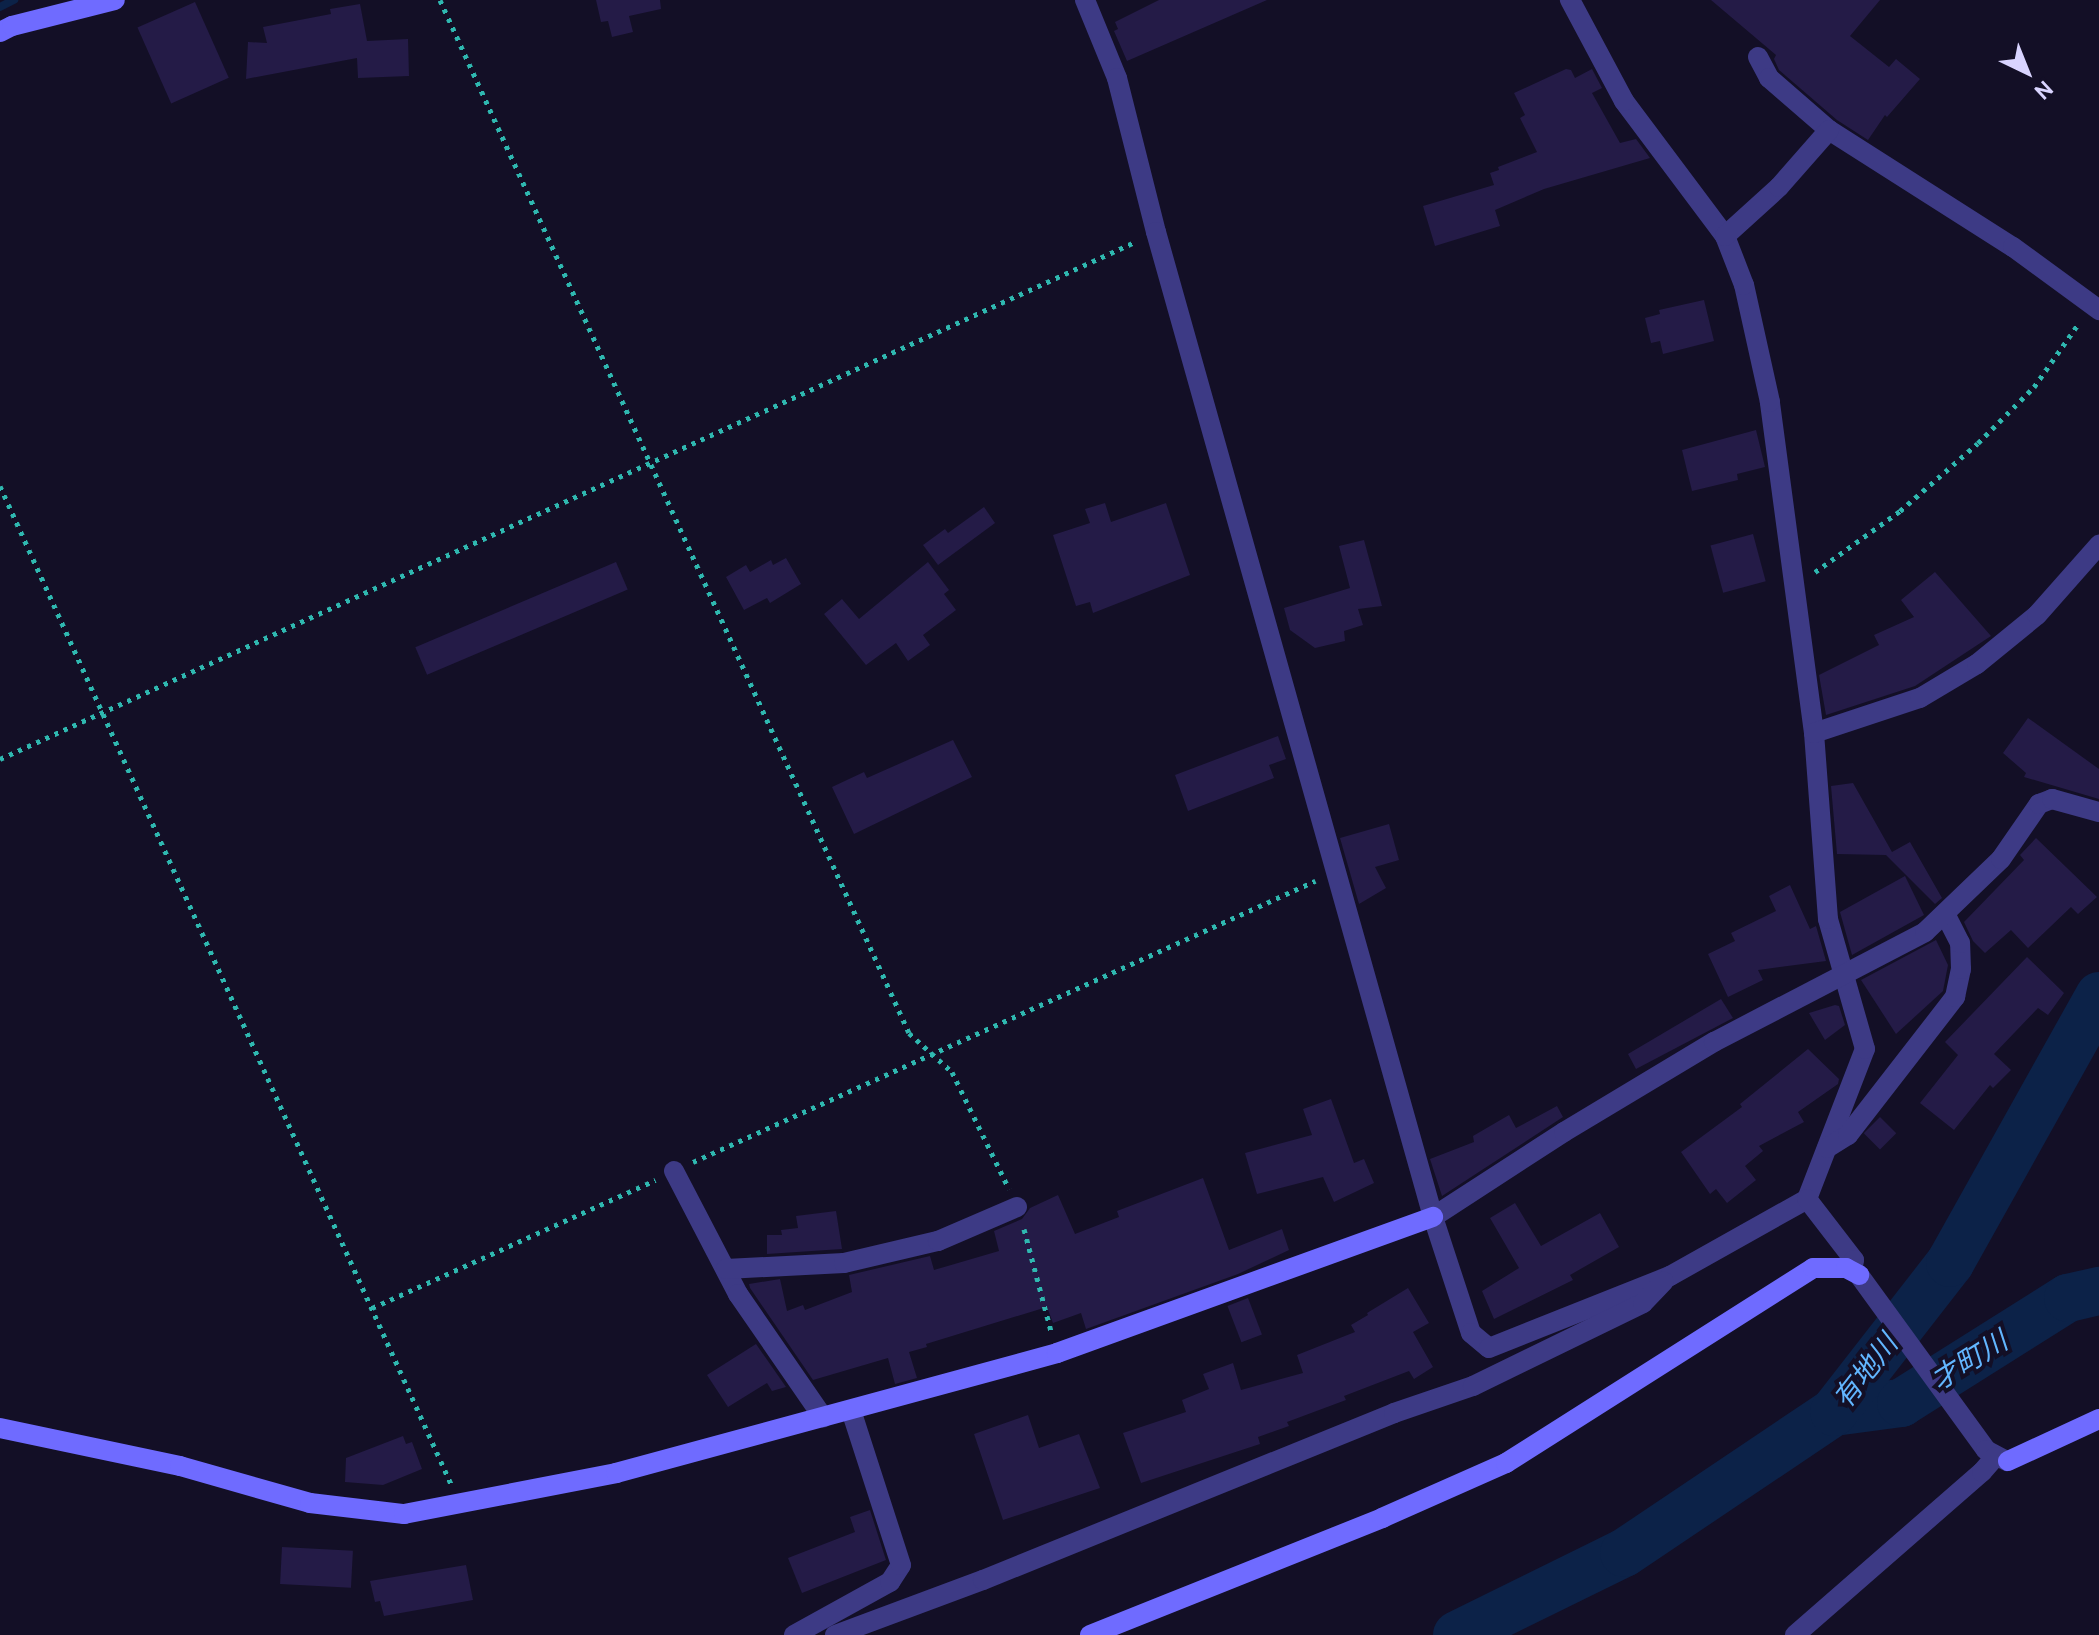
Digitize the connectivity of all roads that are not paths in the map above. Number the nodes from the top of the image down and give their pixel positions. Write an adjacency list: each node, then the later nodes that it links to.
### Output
1 (115, 0): 4 (street)
2 (1085, 0): 18 (street)
3 (1570, 0): 7 (street)
4 (0, 32)
5 (1758, 57): 6 (street)
6 (1829, 130): 7 (street); 8 (street)
7 (1725, 236): 10 (street)
8 (2095, 307)
9 (2099, 545): 10 (street)
10 (1814, 733): 13 (street)
11 (2099, 812): 12 (street)
12 (1945, 914): 13 (street); 14 (street)
13 (1843, 974): 14 (street); 18 (street)
14 (1827, 1148): 16 (street)
15 (674, 1171): 19 (street)
16 (1807, 1199): 20 (street); 21 (street)
17 (1017, 1207): 19 (street)
18 (1433, 1217): 21 (street); 22 (street)
19 (726, 1269): 23 (street)
20 (1856, 1273): 26 (street); 29 (street)
21 (1670, 1276): 28 (street)
22 (851, 1410): 23 (street); 27 (street)
23 (823, 1417): 25 (street)
24 (2099, 1419): 26 (street)
25 (0, 1428)
26 (1996, 1456): 30 (street)
27 (794, 1635)
28 (835, 1635)
29 (1090, 1635)
30 (1795, 1635)

